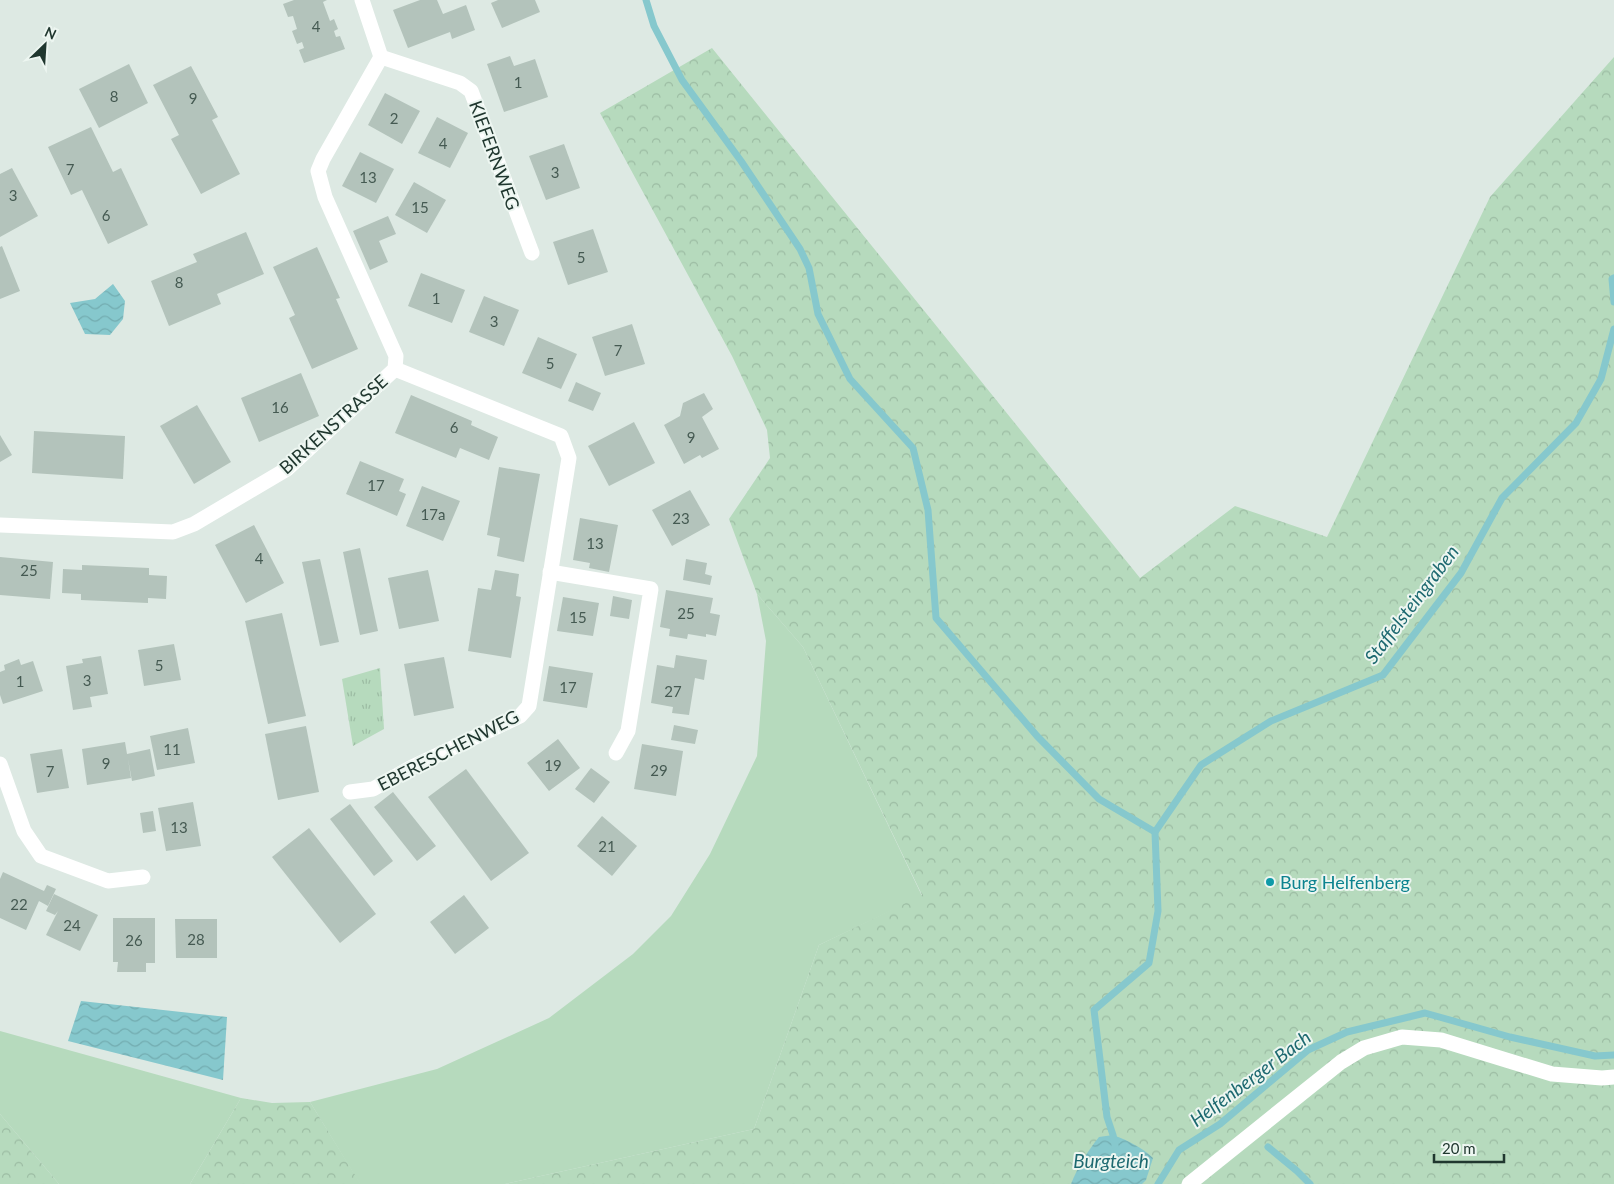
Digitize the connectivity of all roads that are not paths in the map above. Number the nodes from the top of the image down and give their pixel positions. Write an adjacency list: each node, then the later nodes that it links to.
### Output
1 (362, 0): 2 (street)
2 (381, 57): 3 (street, KIEFERNWEG); 4 (street, BIRKENSTRASSE)
3 (532, 253)
4 (395, 369): 5 (street, BIRKENSTRASSE); 6 (street, EBERESCHENWEG)
5 (0, 525)
6 (550, 572): 7 (street); 9 (street, EBERESCHENWEG)
7 (616, 753)
8 (0, 764): 10 (street)
9 (350, 792)
10 (143, 877)
11 (1614, 1077): 12 (street)
12 (1189, 1184)

